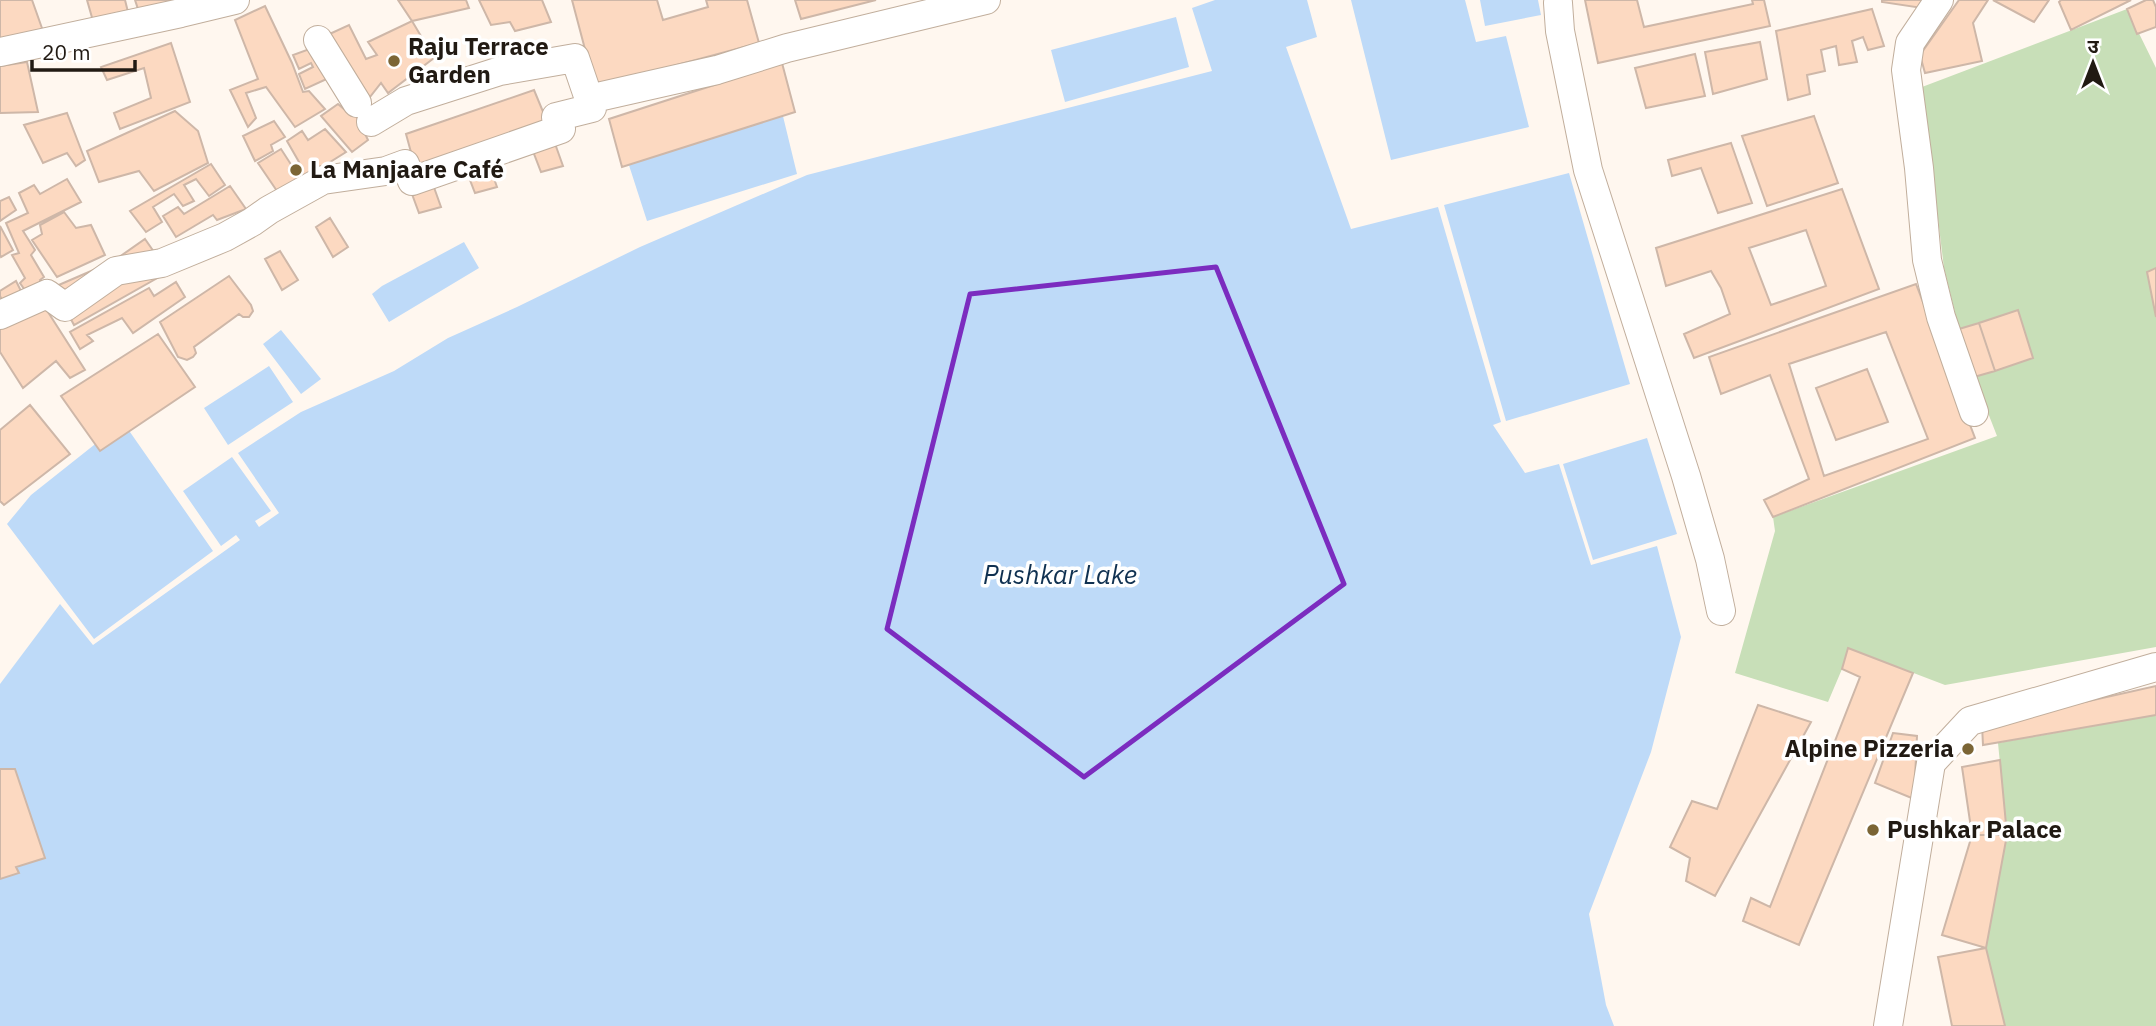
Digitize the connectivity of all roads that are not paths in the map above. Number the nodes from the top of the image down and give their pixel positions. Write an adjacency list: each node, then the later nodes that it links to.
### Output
1 (235, 0): 6 (street)
2 (986, 0): 5 (street)
3 (1939, 0): 9 (street)
4 (1558, 2): 10 (street)
5 (318, 40)
6 (0, 52)
7 (592, 108): 8 (street)
8 (0, 315)
9 (1973, 412)
10 (1721, 611)
11 (2156, 667): 12 (street)
12 (1888, 1026)

